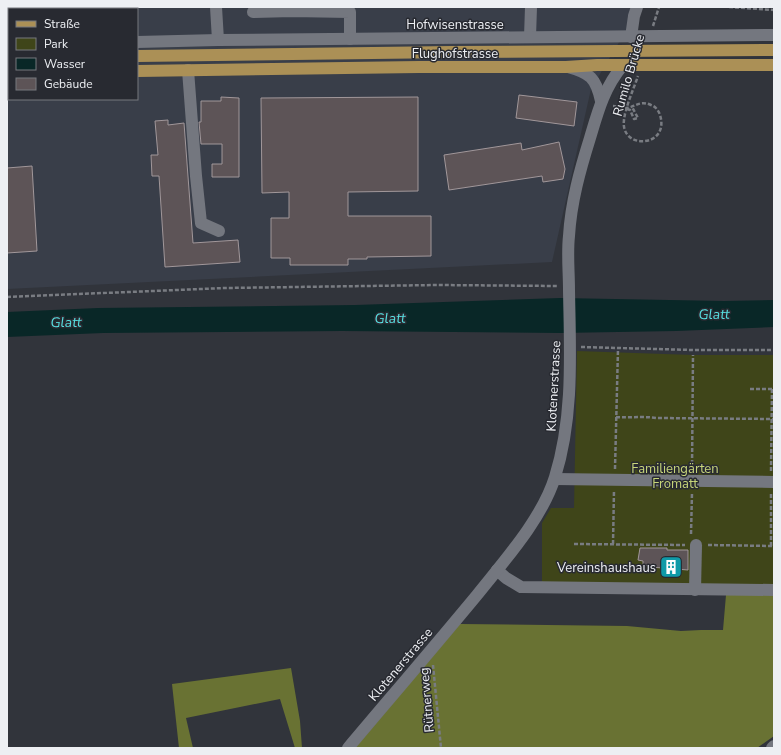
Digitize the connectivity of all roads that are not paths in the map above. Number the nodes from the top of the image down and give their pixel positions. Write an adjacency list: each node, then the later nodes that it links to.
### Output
1 (216, 7): 9 (street)
2 (531, 7): 6 (street)
3 (637, 7): 7 (street)
4 (253, 12): 8 (street)
5 (774, 35): 7 (street, Hofwisenstrasse)
6 (530, 37): 7 (street, Hofwisenstrasse); 8 (street, Hofwisenstrasse)
7 (631, 37)
8 (350, 39): 9 (street, Hofwisenstrasse)
9 (218, 40): 10 (street, Hofwisenstrasse)
10 (138, 42)
11 (774, 50): 12 (main road, Flughofstrasse)
12 (138, 56)
13 (623, 65): 14 (main road, Flughofstrasse); 15 (main road, Flughofstrasse); 18 (street, Klotenerstrasse)
14 (774, 65)
15 (566, 67): 16 (main road, Flughofstrasse); 18 (street)
16 (188, 70): 17 (main road, Flughofstrasse); 19 (street)
17 (138, 71)
18 (601, 101): 20 (street, Klotenerstrasse)
19 (219, 231)
20 (555, 479): 21 (street); 23 (street, Klotenerstrasse)
21 (772, 482)
22 (694, 545): 24 (street)
23 (497, 570): 24 (street); 26 (street, Klotenerstrasse)
24 (695, 590): 25 (street)
25 (774, 590)
26 (348, 748)

